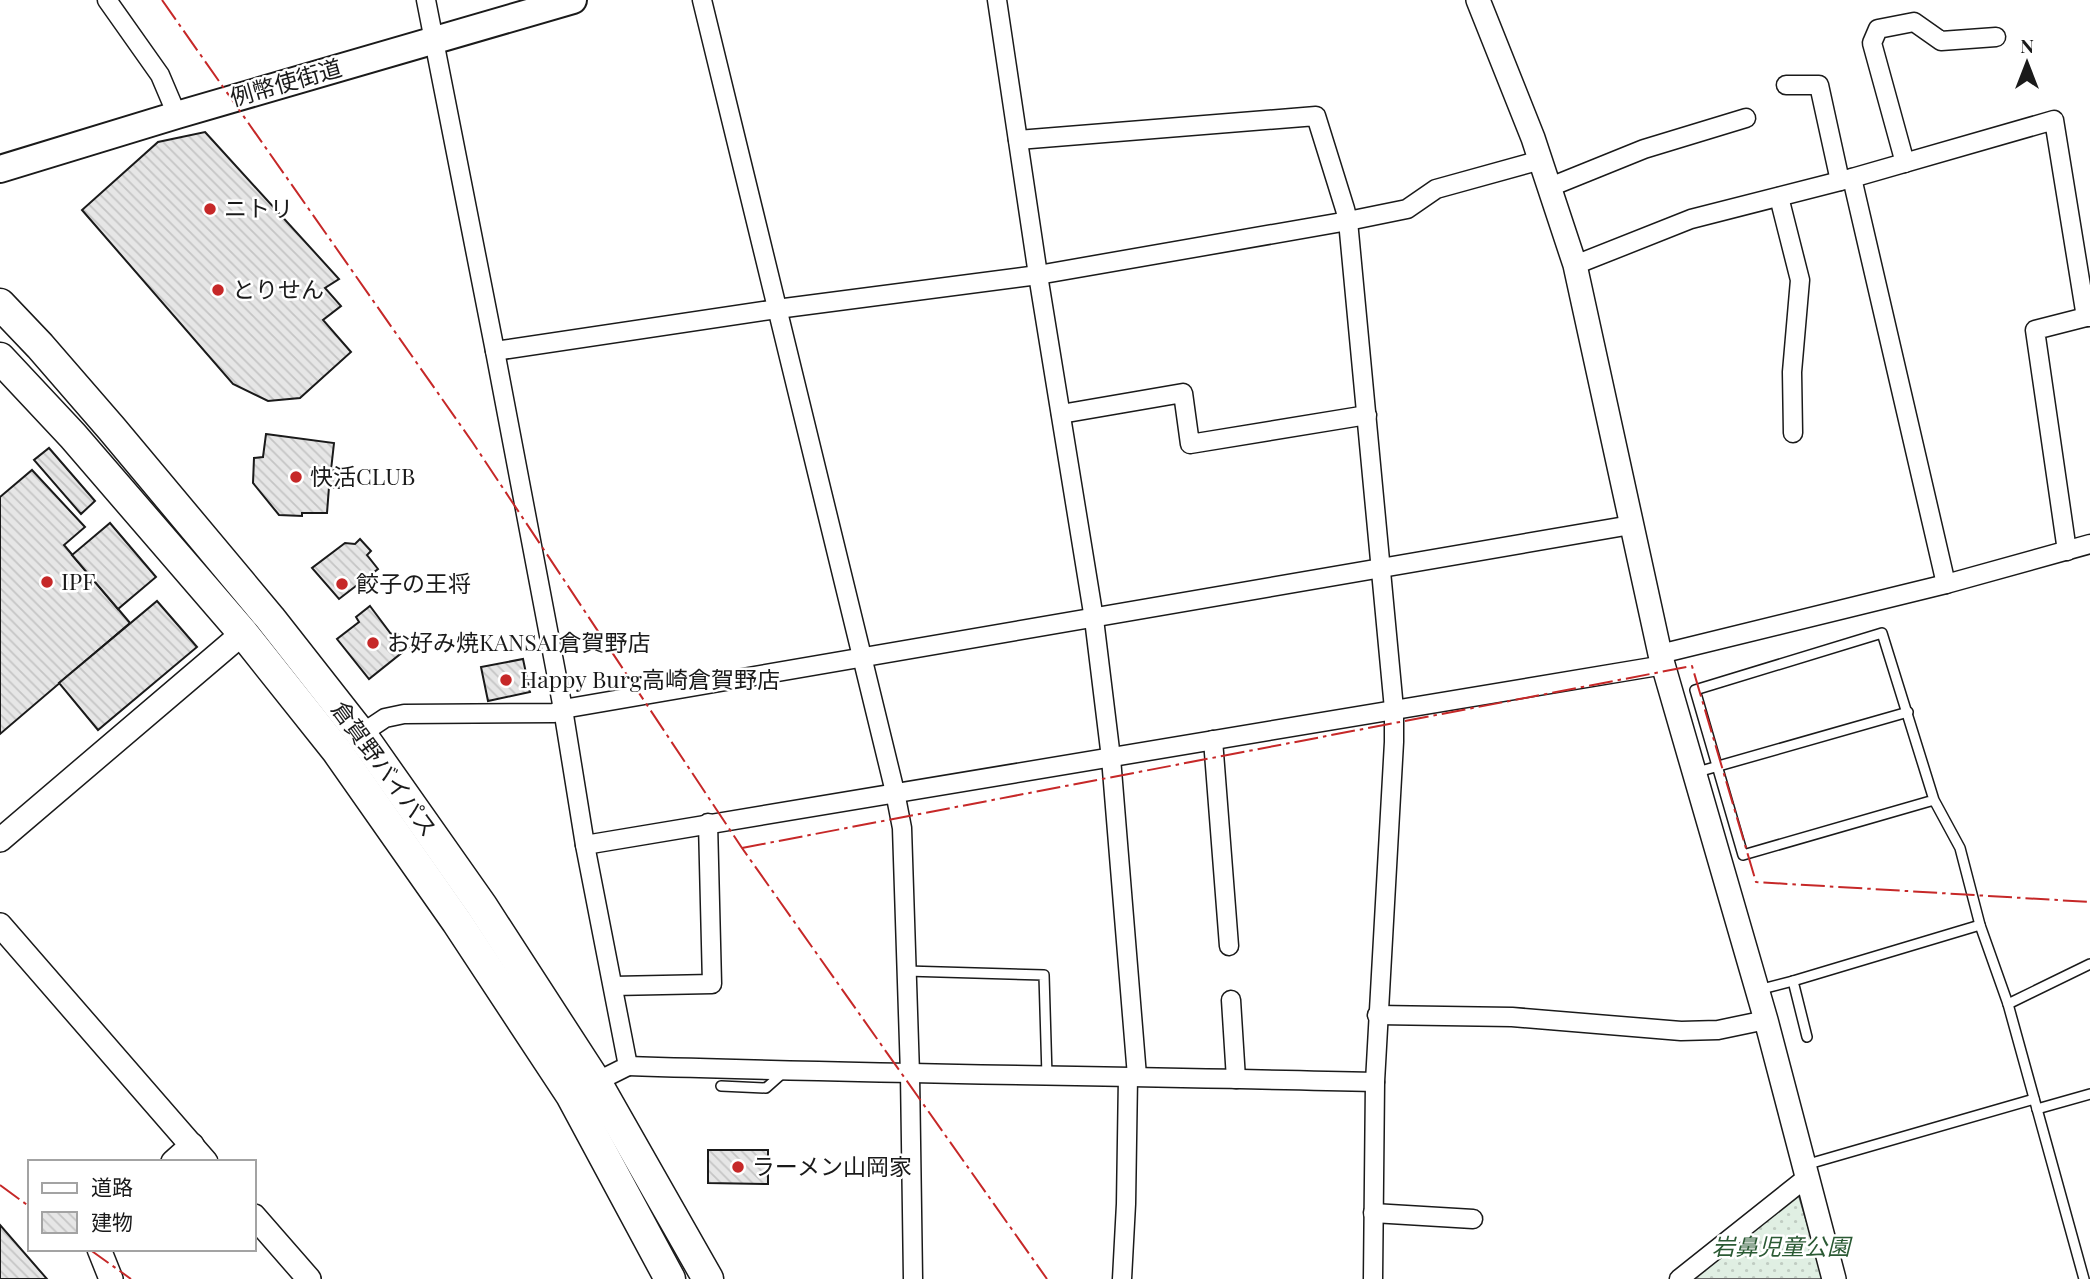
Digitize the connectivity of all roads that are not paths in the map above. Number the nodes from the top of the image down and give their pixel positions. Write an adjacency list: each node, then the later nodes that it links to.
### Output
1 (107, 0): 10 (street)
2 (426, 0): 8 (street)
3 (573, 0): 8 (main road, 例幣使街道)
4 (702, 0): 23 (street)
5 (997, 0): 12 (street)
6 (1478, 0): 13 (street)
7 (1996, 37): 14 (street)
8 (433, 41): 10 (main road, 例幣使街道); 25 (street)
9 (1786, 85): 16 (street)
10 (177, 115): 15 (main road, 例幣使街道)
11 (1746, 118): 17 (street)
12 (1018, 140): 19 (street); 21 (street)
13 (1541, 160): 17 (street); 19 (street)
14 (1905, 163): 16 (street); 24 (street)
15 (0, 169)
16 (1846, 180): 18 (street); 34 (street)
17 (1550, 187): 20 (street)
18 (1779, 197): 20 (street); 29 (street)
19 (1348, 222): 21 (street); 28 (street)
20 (1575, 265): 30 (street)
21 (1038, 275): 23 (street); 27 (street)
22 (0, 304): 42 (highway, 倉賀野バイパス)
23 (778, 309): 25 (street); 37 (street)
24 (2088, 317): 32 (street)
25 (495, 351): 39 (street)
26 (0, 358): 36 (highway, 倉賀野バイパス)
27 (1061, 414): 28 (street); 35 (street)
28 (1367, 415): 33 (street)
29 (1793, 433)
30 (1631, 526): 33 (street); 38 (street)
31 (2090, 544): 32 (street)
32 (2067, 551): 34 (street)
33 (1382, 570): 35 (street); 40 (street)
34 (1946, 584): 38 (street)
35 (1094, 619): 37 (street); 44 (street)
36 (243, 633): 49 (street); 84 (highway, 倉賀野バイパス)
37 (861, 656): 39 (street); 46 (street)
38 (1662, 660): 40 (street); 45 (street)
39 (563, 709): 42 (street); 50 (street)
40 (1394, 709): 43 (street); 61 (street)
41 (1908, 712): 45 (lane); 45 (lane); 47 (lane)
42 (361, 734): 70 (highway, 倉賀野バイパス)
43 (1213, 740): 44 (street); 53 (street)
44 (1111, 758): 46 (street); 68 (street)
45 (1705, 769): 47 (lane); 58 (street)
46 (895, 792): 48 (street); 55 (street)
47 (1934, 800): 52 (lane)
48 (708, 823): 50 (street); 57 (street)
49 (0, 841)
50 (585, 845): 57 (street)
51 (0, 925): 75 (street)
52 (1980, 925): 56 (lane); 60 (lane)
53 (1229, 946)
54 (2090, 964): 60 (lane)
55 (906, 971): 66 (street); 67 (lane)
56 (1793, 981): 58 (lane); 63 (lane)
57 (612, 986): 64 (street)
58 (1757, 990): 62 (street)
59 (1231, 1000): 69 (street)
60 (2008, 1004): 74 (lane)
61 (1377, 1015): 62 (street); 71 (street)
62 (1766, 1020): 77 (street)
63 (1807, 1037)
64 (628, 1066): 65 (street); 70 (street)
65 (784, 1071): 66 (street); 72 (lane)
66 (910, 1074): 67 (street); 86 (street)
67 (1047, 1076): 68 (street)
68 (1133, 1077): 69 (street); 87 (street)
69 (1236, 1079): 71 (street)
70 (596, 1082): 85 (highway, 倉賀野バイパス)
71 (1375, 1082): 78 (street)
72 (722, 1086)
73 (2090, 1094): 74 (lane)
74 (2035, 1104): 77 (lane); 91 (lane)
75 (199, 1153): 76 (street)
76 (179, 1160)
77 (1805, 1172): 89 (street); 90 (street)
78 (1373, 1213): 80 (street); 88 (street)
79 (256, 1218): 83 (street)
80 (1473, 1219)
81 (100, 1251): 82 (street)
82 (111, 1279)
83 (309, 1279)
84 (670, 1279)
85 (708, 1279)
86 (913, 1279)
87 (1122, 1279)
88 (1373, 1279)
89 (1679, 1279)
90 (1834, 1279)
91 (2084, 1279)

